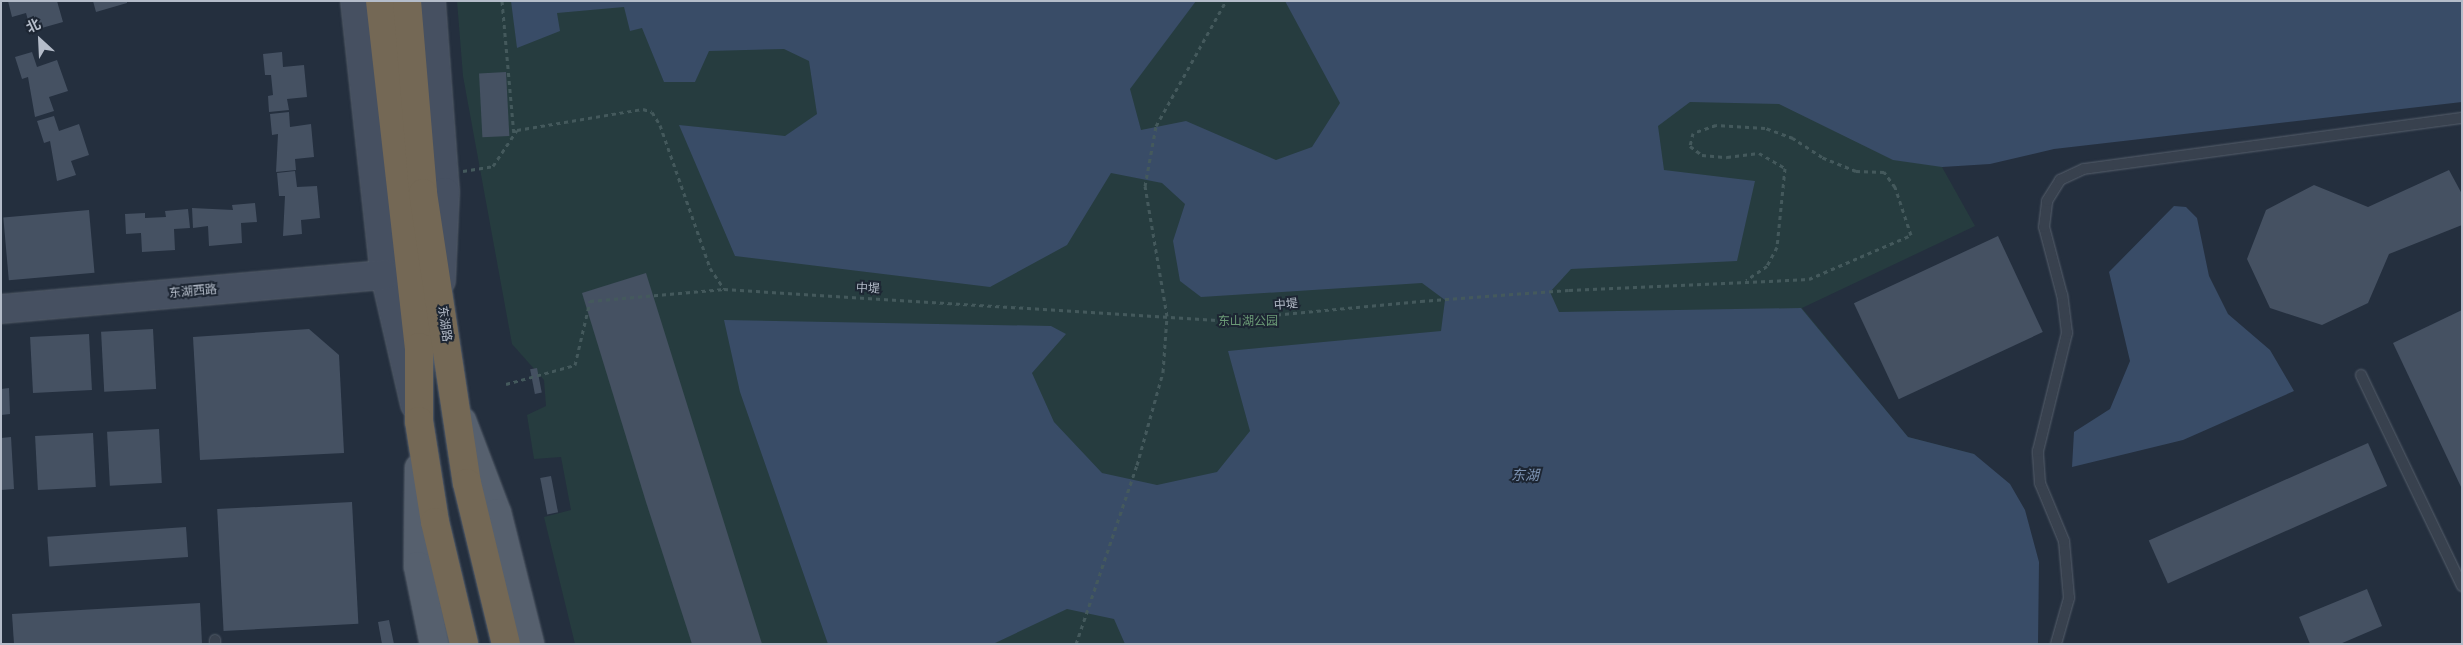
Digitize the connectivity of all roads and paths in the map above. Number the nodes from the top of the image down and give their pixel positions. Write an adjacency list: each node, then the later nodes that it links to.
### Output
1 (354, 1): 10 (main road)
2 (380, 1): 19 (highway)
3 (407, 1): 13 (highway, 东湖路)
4 (431, 1): 13 (main road)
5 (502, 1): 8 (path)
6 (1226, 1): 15 (path)
7 (2462, 118): 26 (lane)
8 (514, 136): 9 (path); 12 (path)
9 (455, 172)
10 (385, 274): 14 (main road, 东湖西路); 19 (main road)
11 (1746, 280): 11 (path, 中堤); 15 (path, 中堤, bridge)
12 (724, 289): 15 (path, 中堤); 17 (path, 中堤)
13 (440, 295): 18 (highway, 东湖路)
14 (1, 309)
15 (1167, 316): 21 (path)
16 (2361, 374): 20 (lane)
17 (506, 384)
18 (456, 410): 24 (highway, 东湖路); 25 (main road)
19 (419, 421): 22 (main road); 23 (highway)
20 (2462, 586)
21 (1076, 643)
22 (434, 644)
23 (464, 644)
24 (506, 644)
25 (530, 644)
26 (2056, 644)

